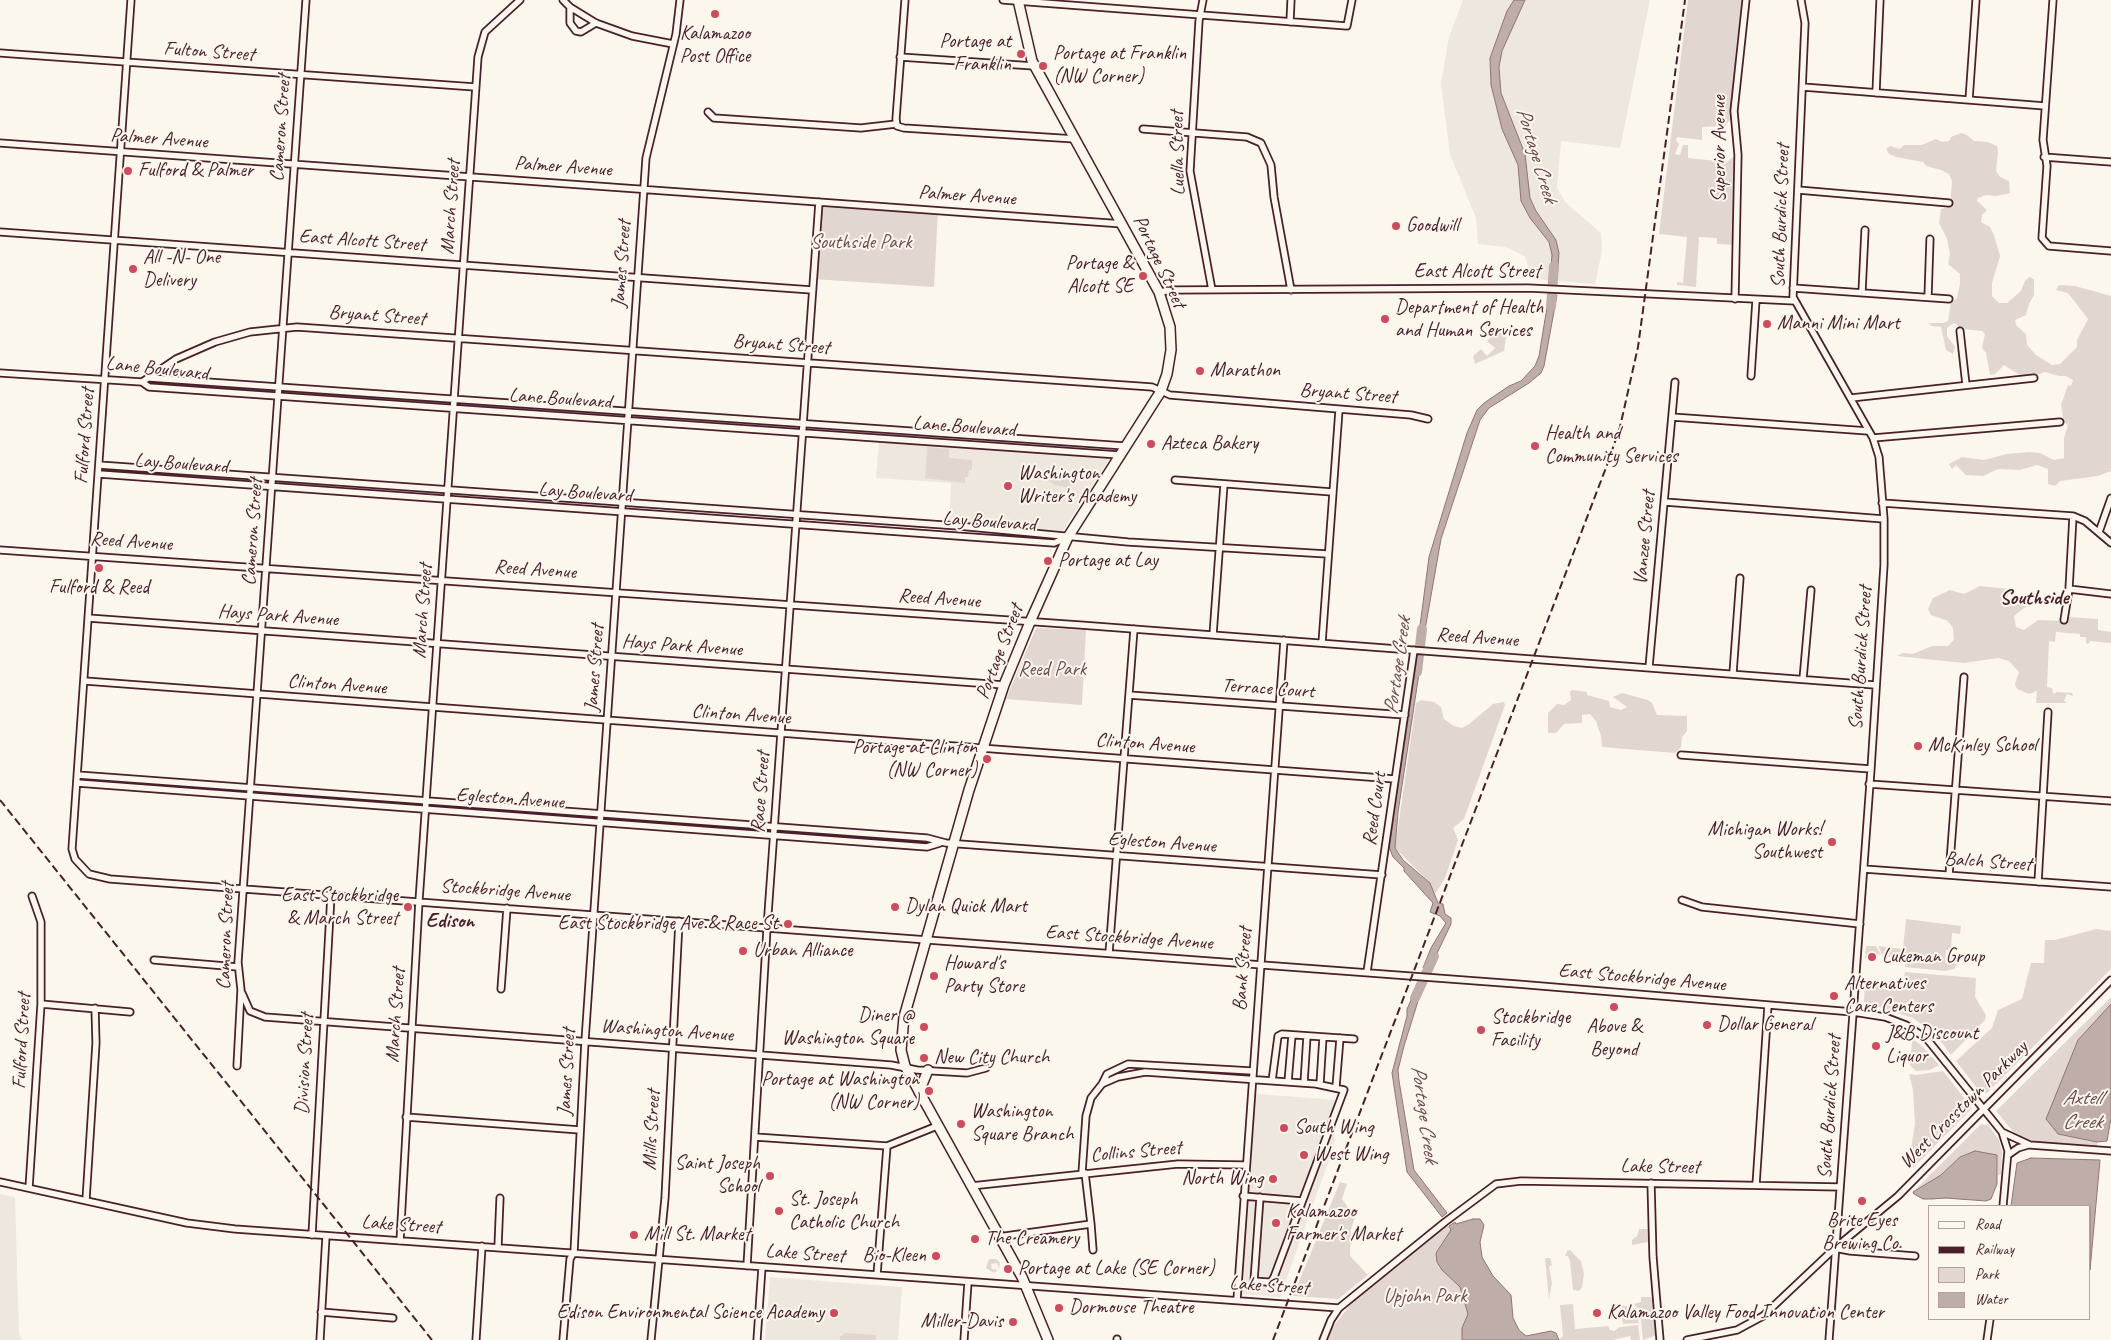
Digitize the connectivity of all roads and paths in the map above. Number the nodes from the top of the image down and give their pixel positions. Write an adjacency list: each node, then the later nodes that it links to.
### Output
1 (131, 0): 24 (street, Fulford Street)
2 (306, 0): 26 (street, Cameron Street)
3 (520, 0): 27 (street, March Street)
4 (563, 0): 17 (street)
5 (680, 0): 21 (street, James Street)
6 (905, 0): 23 (street)
7 (1003, 0): 16 (street)
8 (1203, 0): 18 (street, Luella Street)
9 (1291, 0): 19 (street)
10 (1352, 0): 19 (street)
11 (1746, 0): 63 (street, Superior Avenue)
12 (1801, 0): 28 (street, South Burdick Street)
13 (1880, 0): 29 (street)
14 (1976, 0): 30 (street)
15 (2053, 0): 31 (street)
16 (1018, 1): 18 (street); 25 (main road, Portage Street)
17 (570, 8): 20 (street); 20 (street)
18 (1202, 15): 19 (street); 35 (street, Luella Street)
19 (1290, 22)
20 (596, 23): 21 (street)
21 (673, 44): 43 (street, James Street)
22 (0, 53): 24 (street, Fulton Street)
23 (900, 57): 25 (street); 33 (street)
24 (126, 63): 26 (street, Fulton Street); 38 (street, Fulford Street)
25 (1034, 66): 36 (main road, Portage Street)
26 (301, 74): 27 (street, Fulton Street); 41 (street, Cameron Street)
27 (476, 87): 42 (street, March Street)
28 (1803, 87): 29 (street); 44 (street, South Burdick Street)
29 (1876, 93): 30 (street)
30 (1969, 100): 31 (street)
31 (2045, 106): 39 (street)
32 (708, 112): 33 (street)
33 (897, 125): 36 (street)
34 (1142, 129): 35 (street)
35 (1192, 134): 58 (street, Luella Street); 59 (street)
36 (1075, 140): 47 (main road, Portage Street)
37 (0, 143): 38 (street, Palmer Avenue)
38 (121, 152): 41 (street, Palmer Avenue); 51 (street, Fulford Street)
39 (2044, 157): 40 (street); 53 (street)
40 (2111, 162)
41 (295, 165): 42 (street, Palmer Avenue); 52 (street, Cameron Street)
42 (470, 177): 43 (street, Palmer Avenue); 54 (street, March Street)
43 (644, 189): 45 (street, Palmer Avenue); 55 (street, James Street)
44 (1798, 190): 46 (street); 56 (street, South Burdick Street)
45 (819, 202): 47 (street, Palmer Avenue); 57 (street, Race Street)
46 (1948, 203)
47 (1123, 224): 60 (main road, Portage Street)
48 (1865, 230): 61 (street)
49 (0, 232): 51 (street, East Alcott Street)
50 (1930, 239): 62 (street)
51 (115, 240): 52 (street, East Alcott Street); 76 (street, Fulford Street)
52 (289, 252): 54 (street, East Alcott Street); 67 (street, Cameron Street)
53 (2111, 252)
54 (464, 264): 55 (street, East Alcott Street); 69 (street, March Street)
55 (638, 276): 57 (street, East Alcott Street); 70 (street, James Street)
56 (1792, 288): 61 (street); 66 (street, South Burdick Street)
57 (812, 290): 71 (street, Race Street)
58 (1212, 290): 59 (street, East Alcott Street); 60 (street, East Alcott Street)
59 (1291, 290): 63 (street, East Alcott Street)
60 (1159, 292): 81 (main road, Portage Street)
61 (1862, 292): 62 (street)
62 (1928, 297): 64 (street)
63 (1735, 299): 65 (street, East Alcott Street)
64 (1949, 299)
65 (1756, 300): 66 (street, East Alcott Street); 73 (street)
66 (1795, 301): 84 (street, South Burdick Street)
67 (284, 328): 69 (street, Bryant Street); 74 (street, Bryant Street); 79 (street, Cameron Street)
68 (1960, 331): 80 (street)
69 (458, 338): 70 (street, Bryant Street); 85 (street, March Street)
70 (633, 350): 71 (street, Bryant Street); 90 (street, James Street)
71 (807, 363): 81 (street, Bryant Street); 97 (street, Race Street)
72 (0, 372): 76 (street, Lane Boulevard)
73 (1751, 376)
74 (150, 378): 77 (street, Bryant Street); 79 (street, Lane Boulevard)
75 (2034, 378): 80 (street)
76 (105, 380): 77 (street, Lane Boulevard); 108 (street, Fulford Street)
77 (142, 382): 83 (street, Lane Boulevard)
78 (1675, 382): 93 (street, Vanzee Street)
79 (280, 386): 82 (street, Lane Boulevard); 83 (street, Cameron Street)
80 (1966, 386): 84 (street)
81 (1161, 391): 89 (street, Bryant Street); 106 (main road, Portage Street)
82 (364, 392): 85 (street, Lane Boulevard); 86 (street)
83 (279, 395): 86 (street, Lane Boulevard); 111 (street, Cameron Street)
84 (1851, 398): 100 (street, South Burdick Street)
85 (454, 399): 87 (street, Lane Boulevard); 88 (street, March Street)
86 (364, 402): 88 (street, Lane Boulevard)
87 (543, 405): 90 (street, Lane Boulevard); 91 (street)
88 (453, 408): 91 (street, Lane Boulevard); 117 (street, March Street)
89 (1339, 410): 94 (street, Bryant Street); 118 (street)
90 (629, 411): 92 (street, Lane Boulevard); 95 (street, James Street)
91 (542, 414): 95 (street, Lane Boulevard)
92 (714, 417): 97 (street, Lane Boulevard); 98 (street)
93 (1672, 417): 100 (street); 123 (street, Vanzee Street)
94 (1428, 419)
95 (628, 420): 98 (street, Lane Boulevard); 124 (street, James Street)
96 (2060, 422): 103 (street)
97 (803, 423): 99 (street, Lane Boulevard); 101 (street, Race Street)
98 (714, 426): 101 (street, Lane Boulevard)
99 (900, 430): 102 (street, Lane Boulevard); 104 (street)
100 (1868, 430): 103 (street, South Burdick Street)
101 (802, 432): 104 (street, Lane Boulevard); 129 (street, Race Street)
102 (992, 437): 105 (street); 106 (street, Lane Boulevard)
103 (1873, 438): 125 (street, South Burdick Street)
104 (899, 439): 105 (street, Lane Boulevard)
105 (992, 445): 107 (street, Lane Boulevard)
106 (1125, 446): 107 (main road, Portage Street)
107 (1119, 455): 139 (main road, Portage Street)
108 (99, 465): 109 (street, Lay Boulevard); 110 (street, Fulford Street)
109 (184, 472): 111 (street, Lay Boulevard); 113 (street)
110 (99, 474): 113 (street, Lay Boulevard); 144 (street, Fulford Street)
111 (274, 479): 115 (street, Lay Boulevard); 116 (street, Cameron Street)
112 (1175, 480): 114 (street)
113 (184, 481): 116 (street, Lay Boulevard)
114 (1224, 484): 118 (street); 141 (street)
115 (360, 485): 117 (street, Lay Boulevard); 119 (street)
116 (273, 488): 119 (street, Lay Boulevard); 145 (street, Cameron Street)
117 (448, 491): 120 (street, Lay Boulevard); 122 (street, March Street)
118 (1332, 492): 143 (street)
119 (360, 493): 122 (street, Lay Boulevard)
120 (533, 497): 124 (street, Lay Boulevard); 126 (street)
121 (2111, 498): 137 (street)
122 (447, 500): 126 (street, Lay Boulevard); 147 (street, March Street)
123 (1664, 502): 132 (street); 164 (street, Vanzee Street)
124 (622, 503): 127 (street, Lay Boulevard); 128 (street, James Street)
125 (1882, 503): 130 (street); 132 (street, South Burdick Street)
126 (532, 505): 128 (street, Lay Boulevard)
127 (709, 509): 129 (street, Lay Boulevard); 131 (street)
128 (622, 512): 131 (street, Lay Boulevard); 150 (street, James Street)
129 (796, 516): 133 (street, Lay Boulevard); 134 (street, Race Street)
130 (2073, 516): 137 (street); 148 (street)
131 (708, 518): 134 (street, Lay Boulevard)
132 (1884, 519): 171 (street, South Burdick Street)
133 (882, 521): 135 (street, Lay Boulevard); 136 (street)
134 (796, 524): 136 (street, Lay Boulevard); 152 (street, Race Street)
135 (971, 527): 138 (street); 139 (street, Lay Boulevard)
136 (882, 531): 138 (street, Lay Boulevard)
137 (2099, 532): 140 (street)
138 (970, 537): 139 (street, Lay Boulevard)
139 (1068, 537): 141 (street, Lay Boulevard); 155 (main road, Portage Street)
140 (2111, 543)
141 (1219, 547): 143 (street, Lay Boulevard); 158 (street)
142 (0, 550): 144 (street, Reed Avenue)
143 (1327, 554): 160 (street)
144 (93, 556): 145 (street, Reed Avenue); 153 (street, Fulford Street)
145 (267, 568): 147 (street, Reed Avenue); 157 (street, Cameron Street)
146 (1740, 578): 166 (street)
147 (442, 580): 150 (street, Reed Avenue); 161 (street, March Street)
148 (2069, 589): 151 (street); 154 (street)
149 (1810, 590): 168 (street)
150 (616, 592): 152 (street, Reed Avenue); 163 (street, James Street)
151 (2111, 594)
152 (791, 606): 155 (street, Reed Avenue); 165 (street, Race Street)
153 (88, 618): 157 (street, Hays Park Avenue); 169 (street, Fulford Street)
154 (2064, 620)
155 (1030, 622): 156 (street, Reed Avenue); 170 (main road, Portage Street)
156 (1134, 629): 158 (street, Reed Avenue); 173 (street)
157 (263, 631): 161 (street, Hays Park Avenue); 172 (street, Cameron Street)
158 (1213, 635): 159 (street, Reed Avenue)
159 (1284, 640): 160 (street, Reed Avenue); 174 (street, Bank Street)
160 (1322, 643): 162 (street, Reed Avenue)
161 (437, 644): 163 (street, Hays Park Avenue); 175 (street, March Street)
162 (1417, 650): 164 (street, Reed Avenue); 177 (street, Reed Court)
163 (612, 657): 165 (street, Hays Park Avenue); 178 (street, James Street)
164 (1649, 667): 166 (street, Reed Avenue)
165 (787, 669): 170 (street, Hays Park Avenue); 179 (street, Race Street)
166 (1733, 673): 168 (street, Reed Avenue)
167 (1964, 677): 192 (street)
168 (1803, 678): 171 (street, Reed Avenue)
169 (85, 681): 172 (street, Clinton Avenue); 185 (street, Fulford Street)
170 (1004, 685): 180 (main road, Portage Street)
171 (1875, 685): 183 (street, South Burdick Street)
172 (258, 695): 175 (street, Clinton Avenue); 190 (street, Cameron Street)
173 (1129, 695): 174 (street, Terrace Court); 182 (street)
174 (1279, 706): 177 (street, Terrace Court); 184 (street, Bank Street)
175 (432, 708): 178 (street, Clinton Avenue); 196 (street, March Street)
176 (2048, 712): 195 (street)
177 (1404, 715): 186 (street, Reed Court)
178 (608, 721): 179 (street, Clinton Avenue); 201 (street, James Street)
179 (781, 734): 180 (street, Clinton Avenue); 205 (street, Race Street)
180 (982, 750): 182 (street, Clinton Avenue); 211 (main road, Portage Street)
181 (1681, 755): 183 (street)
182 (1124, 759): 184 (street, Clinton Avenue); 212 (street)
183 (1871, 769): 189 (street, South Burdick Street)
184 (1274, 770): 186 (street, Clinton Avenue); 213 (street, Bank Street)
185 (78, 775): 187 (street, Egleston Avenue); 188 (street, Fulford Street)
186 (1395, 779): 216 (street, Reed Court)
187 (164, 781): 190 (street, Egleston Avenue); 191 (street)
188 (77, 783): 191 (street, Egleston Avenue); 215 (street, Fulford Street)
189 (1869, 784): 192 (street); 214 (street, South Burdick Street)
190 (251, 787): 193 (street, Egleston Avenue); 194 (street, Cameron Street)
191 (163, 789): 194 (street, Egleston Avenue)
192 (1955, 789): 195 (street); 217 (street)
193 (339, 794): 196 (street, Egleston Avenue); 198 (street)
194 (250, 796): 198 (street, Egleston Avenue); 220 (street, Cameron Street)
195 (2042, 796): 197 (street); 218 (street)
196 (426, 800): 199 (street, Egleston Avenue); 200 (street, March Street)
197 (2111, 801)
198 (338, 802): 200 (street, Egleston Avenue)
199 (513, 807): 201 (street, Egleston Avenue); 202 (street)
200 (425, 809): 202 (street, Egleston Avenue); 224 (street, March Street)
201 (601, 813): 203 (street, Egleston Avenue); 204 (street, James Street)
202 (513, 816): 204 (street, Egleston Avenue)
203 (686, 820): 205 (street, Egleston Avenue); 206 (street)
204 (600, 822): 206 (street, Egleston Avenue); 226 (street, James Street)
205 (775, 827): 207 (street, Egleston Avenue); 208 (street, Race Street)
206 (686, 829): 208 (street, Egleston Avenue)
207 (863, 833): 209 (street); 210 (street, Egleston Avenue)
208 (774, 835): 209 (street, Egleston Avenue); 229 (street, Race Street)
209 (862, 842): 210 (street, Egleston Avenue)
210 (940, 843): 211 (street, Egleston Avenue)
211 (954, 844): 212 (street, Egleston Avenue); 230 (main road, Portage Street)
212 (1116, 856): 213 (street, Egleston Avenue); 231 (street)
213 (1267, 867): 216 (street, Egleston Avenue); 233 (street, Bank Street)
214 (1864, 869): 217 (street, Balch Street); 228 (street, South Burdick Street)
215 (84, 870): 220 (street, Stockbridge Avenue)
216 (1382, 875): 235 (street, Reed Court)
217 (1949, 875): 218 (street, Balch Street)
218 (2038, 882): 219 (street, Balch Street)
219 (2111, 887)
220 (244, 888): 221 (street, Stockbridge Avenue); 234 (street, Cameron Street)
221 (331, 895): 224 (street, Stockbridge Avenue); 244 (street, Division Street)
222 (32, 896): 239 (street, Fulford Street)
223 (1682, 900): 228 (street)
224 (419, 901): 225 (street, Stockbridge Avenue); 245 (street, March Street)
225 (507, 908): 226 (street, Stockbridge Avenue); 237 (street)
226 (593, 914): 227 (street, Stockbridge Avenue); 251 (street, James Street)
227 (680, 921): 229 (street, Stockbridge Avenue); 252 (street, Mills Street)
228 (1860, 924): 243 (street, South Burdick Street)
229 (767, 928): 230 (street, Stockbridge Avenue); 253 (street, Race Street)
230 (925, 939): 231 (street, East Stockbridge Avenue); 255 (main road, Portage Street)
231 (1109, 953): 233 (street, East Stockbridge Avenue)
232 (154, 960): 234 (street)
233 (1259, 964): 235 (street, East Stockbridge Avenue); 258 (street, Bank Street)
234 (238, 967): 238 (street, Cameron Street)
235 (1367, 972): 240 (street, East Stockbridge Avenue)
236 (2111, 980): 267 (street, West Crosstown Parkway)
237 (500, 989)
238 (241, 990): 244 (street, Washington Avenue); 254 (street, Cameron Street)
239 (41, 1004): 241 (street); 284 (street, Fulford Street)
240 (1768, 1005): 243 (street, East Stockbridge Avenue); 281 (street)
241 (95, 1008): 242 (street); 288 (street)
242 (130, 1012)
243 (1853, 1012): 267 (street, East Stockbridge Avenue); 283 (street, South Burdick Street)
244 (323, 1020): 245 (street, Washington Avenue); 292 (street, Division Street)
245 (411, 1028): 251 (street, Washington Avenue); 268 (street, March Street)
246 (1292, 1035): 247 (street); 260 (street); 261 (street)
247 (1307, 1036): 248 (street); 262 (street)
248 (1324, 1037): 249 (street); 264 (street)
249 (1340, 1038): 250 (street); 265 (street)
250 (1354, 1039)
251 (585, 1041): 252 (street, Washington Avenue); 270 (street, James Street)
252 (672, 1048): 253 (street, Washington Avenue); 302 (street, Mills Street)
253 (760, 1054): 255 (street, Washington Avenue); 272 (street, Race Street)
254 (237, 1066)
255 (905, 1066): 257 (street, Washington Avenue); 266 (main road, Portage Street)
256 (986, 1068): 257 (street, Washington Avenue)
257 (928, 1070): 266 (main road)
258 (1252, 1071): 259 (street, Bank Street); 263 (street)
259 (1252, 1080): 260 (street); 263 (street); 277 (street, Bank Street)
260 (1272, 1082): 261 (street)
261 (1288, 1082): 262 (street)
262 (1304, 1083): 264 (street)
263 (1102, 1084): 278 (street)
264 (1320, 1084): 265 (street)
265 (1336, 1087): 289 (street)
266 (919, 1092): 269 (main road, Portage Street)
267 (1984, 1110): 271 (street, East Stockbridge Avenue); 298 (street, West Crosstown Parkway)
268 (406, 1117): 270 (street); 295 (street, March Street)
269 (938, 1126): 274 (street); 282 (main road, Portage Street)
270 (580, 1130): 300 (street, James Street)
271 (2002, 1132): 273 (street); 276 (street)
272 (755, 1137): 274 (street); 303 (street, Race Street)
273 (2030, 1145): 275 (street); 276 (street)
274 (887, 1146): 305 (street)
275 (2111, 1151)
276 (2008, 1155): 290 (street)
277 (1245, 1165): 278 (street, Collins Street); 285 (street, Bank Street)
278 (1083, 1173): 282 (street, Collins Street); 291 (street)
279 (0, 1182): 284 (street, Lake Street)
280 (1652, 1184): 281 (street, Lake Street); 309 (street, Lake Street); 321 (street)
281 (1756, 1185): 283 (street, Lake Street)
282 (971, 1186): 294 (main road, Portage Street)
283 (1840, 1186): 298 (street, South Burdick Street)
284 (30, 1188): 288 (street, Lake Street)
285 (1243, 1196): 286 (street); 308 (street, Bank Street)
286 (1260, 1197): 289 (street); 289 (street)
287 (500, 1198): 297 (street)
288 (86, 1200): 292 (street, Lake Street)
289 (1302, 1201)
290 (2003, 1205)
291 (1091, 1224): 294 (street); 299 (street)
292 (312, 1235): 293 (street, Lake Street)
293 (326, 1236): 295 (street, Lake Street); 310 (street)
294 (998, 1236): 307 (main road, Portage Street)
295 (400, 1241): 296 (street, Lake Street)
296 (482, 1246): 297 (street, Lake Street); 314 (street)
297 (498, 1247): 300 (street, Lake Street)
298 (1835, 1248): 301 (street); 322 (street, West Crosstown Parkway); 323 (street, South Burdick Street)
299 (1093, 1250)
300 (574, 1252): 302 (street, Lake Street); 315 (street, James Street)
301 (1914, 1256)
302 (658, 1259): 303 (street, Lake Street); 316 (street, Mills Street)
303 (747, 1266): 304 (street, Lake Street)
304 (762, 1267): 305 (street, Lake Street); 317 (street)
305 (877, 1276): 306 (street, Lake Street)
306 (968, 1282): 307 (street, Lake Street); 318 (street)
307 (1026, 1287): 308 (street, Lake Street); 319 (main road, Portage Street)
308 (1237, 1300): 309 (street, Lake Street)
309 (1339, 1308): 320 (street)
310 (321, 1312): 311 (street); 313 (street)
311 (392, 1318)
312 (1990, 1320): 324 (street)
313 (320, 1340)
314 (476, 1340)
315 (563, 1340)
316 (651, 1340)
317 (757, 1340)
318 (964, 1340)
319 (1048, 1340)
320 (1323, 1340)
321 (1660, 1340)
322 (1691, 1340)
323 (1829, 1340)
324 (1987, 1340)

